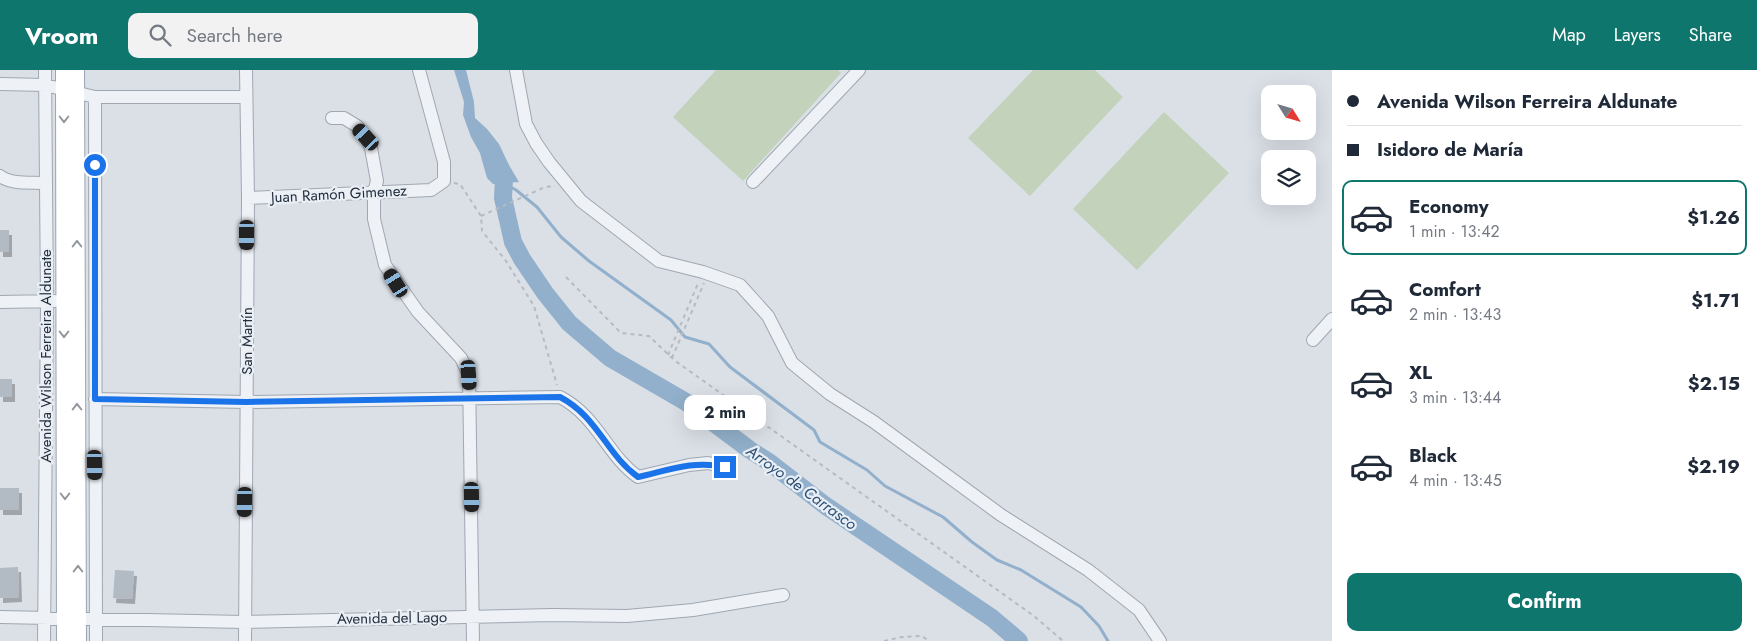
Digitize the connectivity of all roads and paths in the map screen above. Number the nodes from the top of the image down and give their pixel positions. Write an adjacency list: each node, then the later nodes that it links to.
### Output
1 (45, 70): 9 (street, Avenida Wilson Ferreira Aldunate)
2 (64, 70): 10 (main road, Avenida Wilson Ferreira Aldunate)
3 (76, 70): 10 (main road, Avenida Wilson Ferreira Aldunate)
4 (246, 70): 12 (street, San Martín)
5 (419, 70): 15 (street)
6 (516, 70): 22 (street)
7 (859, 70): 16 (street)
8 (0, 84): 9 (street)
9 (45, 85): 10 (street); 17 (street, Avenida Wilson Ferreira Aldunate)
10 (70, 91): 11 (street); 24 (main road, Avenida Wilson Ferreira Aldunate, one-way to 24); 40 (main road, Avenida Wilson Ferreira Aldunate, one-way to 10)
11 (94, 96): 12 (street); 33 (street)
12 (245, 97): 20 (street, San Martín)
13 (332, 118): 19 (street)
14 (0, 176): 17 (street)
15 (444, 181): 19 (street, Juan Ramón Gimenez); 21 (path)
16 (753, 182)
17 (45, 183): 25 (street, Avenida Wilson Ferreira Aldunate)
18 (545, 187): 21 (path)
19 (374, 192): 20 (street, Juan Ramón Gimenez); 32 (street)
20 (248, 198): 34 (street, San Martín)
21 (481, 216): 31 (path)
22 (705, 273): 29 (path); 30 (path); 52 (street)
23 (566, 277): 29 (path)
24 (64, 300): 25 (street); 40 (main road, Avenida Wilson Ferreira Aldunate, one-way to 40)
25 (47, 301): 26 (street); 39 (street, Avenida Wilson Ferreira Aldunate)
26 (0, 302)
27 (1332, 319): 28 (street)
28 (1313, 340)
29 (668, 355): 30 (path)
30 (672, 358): 51 (path)
31 (560, 397): 32 (street); 35 (street)
32 (470, 398): 34 (street); 37 (street)
33 (95, 399): 34 (street); 41 (street)
34 (246, 402): 42 (street, San Martín)
35 (725, 467)
36 (784, 595): 37 (street, Avenida del Lago)
37 (474, 616): 42 (street, Avenida del Lago); 48 (street)
38 (0, 617): 39 (street, Avenida del Lago)
39 (44, 617): 40 (street, Avenida del Lago); 43 (street, Avenida Wilson Ferreira Aldunate)
40 (72, 618): 41 (street, Avenida del Lago); 44 (main road, Avenida Wilson Ferreira Aldunate); 45 (main road, Avenida Wilson Ferreira Aldunate)
41 (96, 618): 42 (street, Avenida del Lago); 46 (street)
42 (244, 622): 47 (street, San Martín)
43 (44, 641)
44 (65, 641)
45 (78, 641)
46 (96, 641)
47 (245, 641)
48 (473, 641)
49 (884, 641): 50 (path)
50 (928, 641)
51 (1063, 641)
52 (1160, 641)

